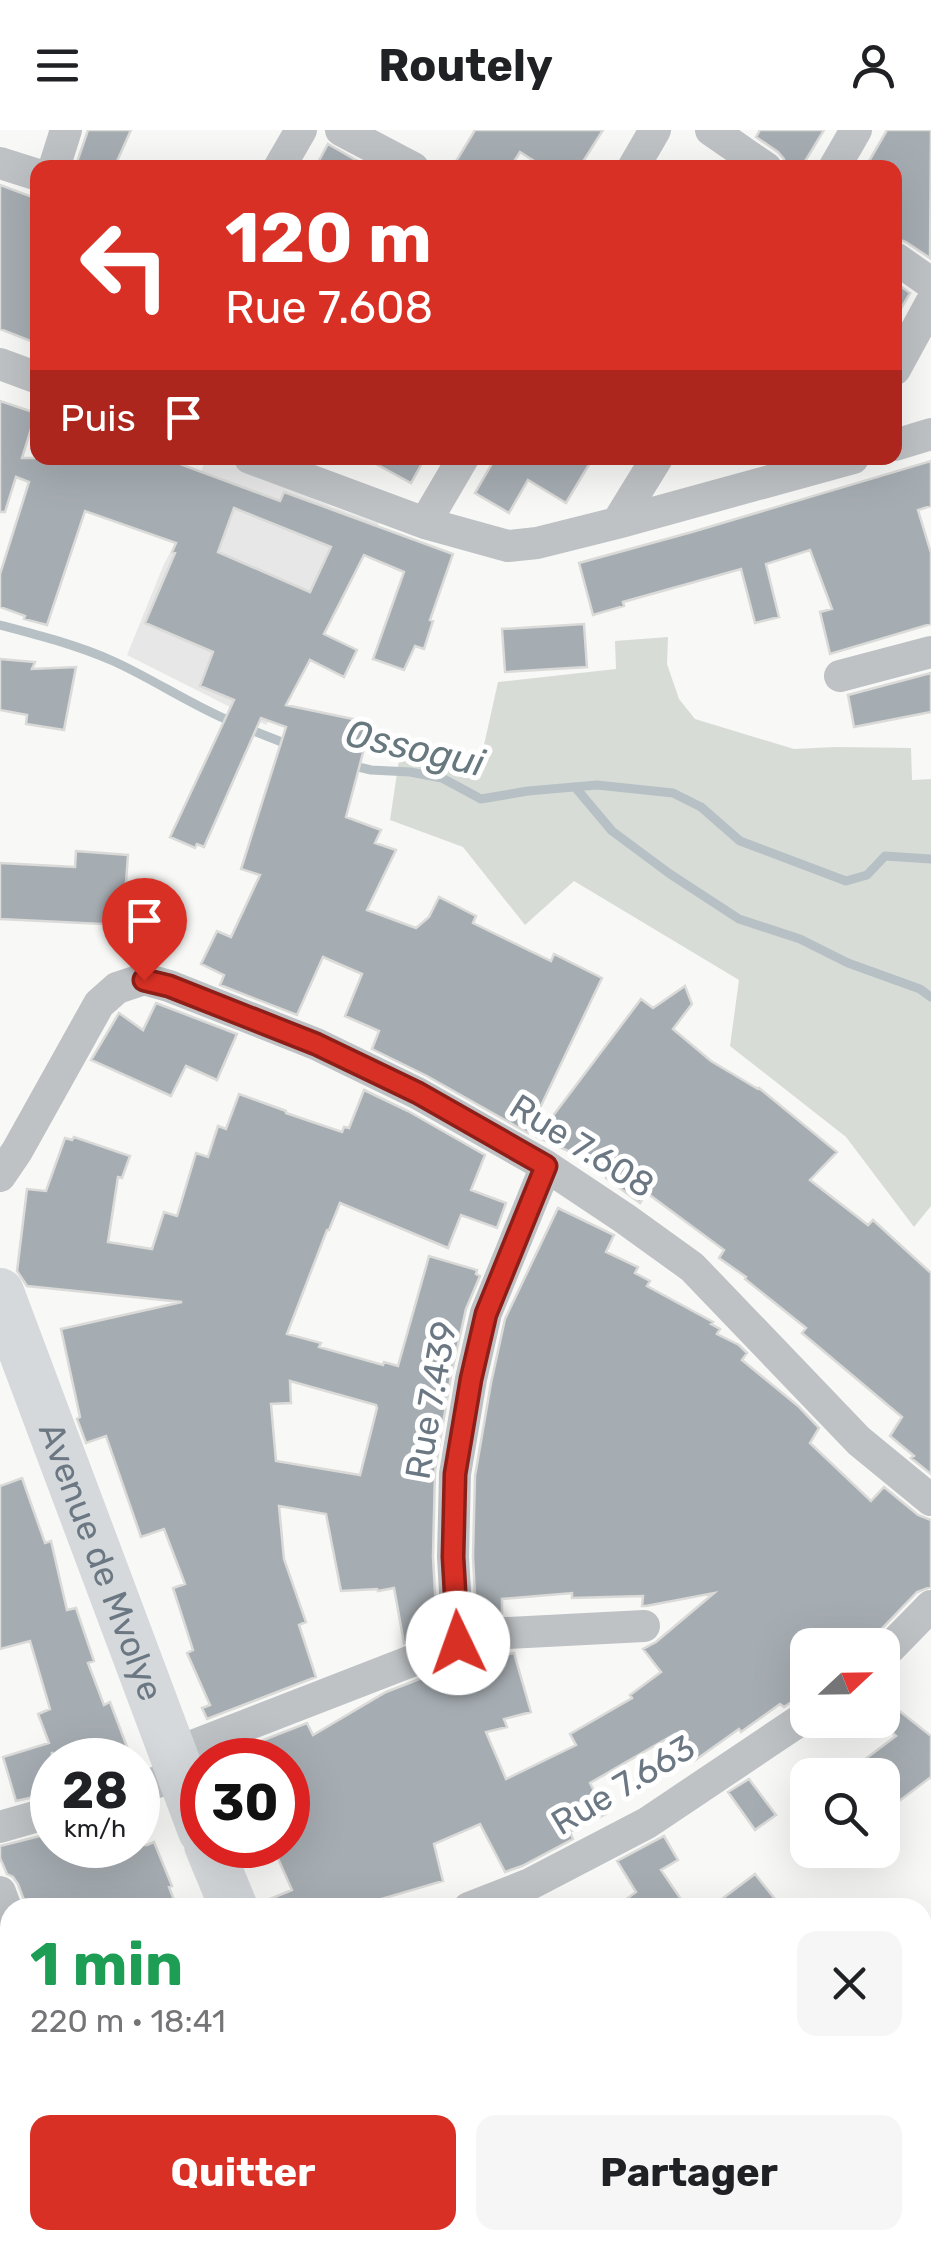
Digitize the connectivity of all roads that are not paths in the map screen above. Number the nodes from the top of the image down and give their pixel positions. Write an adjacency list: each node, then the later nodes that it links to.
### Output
1 (66, 130): 7 (street)
2 (301, 130): 8 (street)
3 (342, 130): 9 (street)
4 (655, 130): 10 (street)
5 (711, 130): 11 (street)
6 (856, 130): 12 (street)
7 (57, 160)
8 (284, 160)
9 (399, 160)
10 (638, 160)
11 (754, 160)
12 (839, 160)
13 (0, 164): 14 (street)
14 (30, 172)
15 (902, 263): 16 (street)
16 (931, 283)
17 (931, 304): 18 (street)
18 (902, 356)
19 (0, 364): 20 (street)
20 (30, 375)
21 (931, 434): 22 (street)
22 (902, 443)
23 (269, 465): 27 (street)
24 (459, 465): 27 (street)
25 (654, 465): 28 (street)
26 (823, 465): 28 (street)
27 (425, 523): 28 (street)
28 (617, 523)
29 (931, 652): 30 (street)
30 (840, 676)
31 (546, 1166): 32 (street, Rue 7.608); 34 (street, Rue 7.608); 38 (street, Rue 7.439)
32 (0, 1176)
33 (0, 1292): 40 (main road, Avenue de Mvolye)
34 (931, 1500)
35 (931, 1606): 37 (street)
36 (644, 1626): 38 (street)
37 (900, 1638)
38 (458, 1643): 41 (street)
39 (790, 1727): 48 (street, Rue 7.663)
40 (145, 1738)
41 (160, 1780)
42 (160, 1782): 43 (main road, Avenue de Mvolye)
43 (180, 1805)
44 (30, 1818): 45 (street)
45 (0, 1827)
46 (217, 1868): 47 (main road)
47 (230, 1898)
48 (494, 1898)

